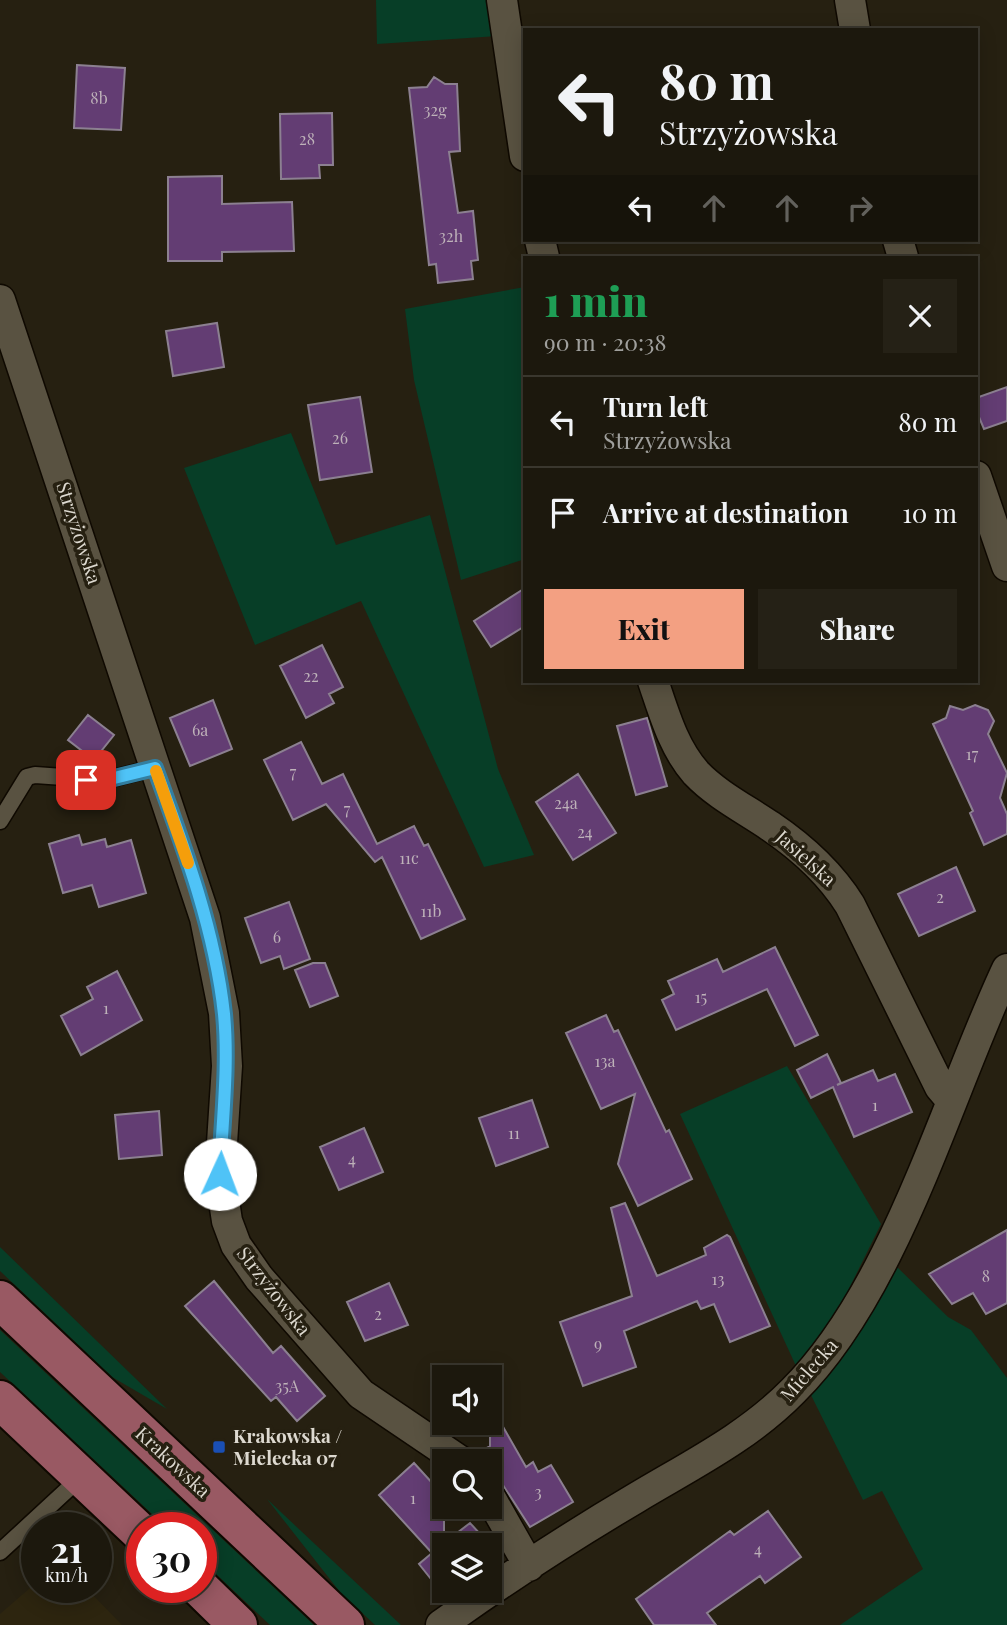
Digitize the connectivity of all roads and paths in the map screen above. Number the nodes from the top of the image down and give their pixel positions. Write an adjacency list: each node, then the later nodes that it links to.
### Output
1 (502, 0): 4 (street)
2 (850, 0): 3 (street)
3 (855, 28)
4 (523, 142)
5 (0, 300): 9 (street, Strzyżowska)
6 (978, 483): 7 (street)
7 (1007, 566)
8 (654, 683): 12 (street, Jasielska)
9 (155, 768): 10 (lane); 15 (street, Strzyżowska)
10 (0, 821)
11 (1007, 968): 12 (street, Mielecka)
12 (951, 1100): 20 (street, Mielecka)
13 (0, 1300): 23 (main road, Krakowska)
14 (0, 1400): 16 (main road)
15 (442, 1449)
16 (81, 1478): 18 (main road); 19 (lane)
17 (502, 1518): 20 (street)
18 (126, 1519)
19 (0, 1552)
20 (529, 1566): 24 (street, Mielecka)
21 (215, 1603): 22 (main road)
22 (238, 1625)
23 (345, 1625)
24 (442, 1625)

